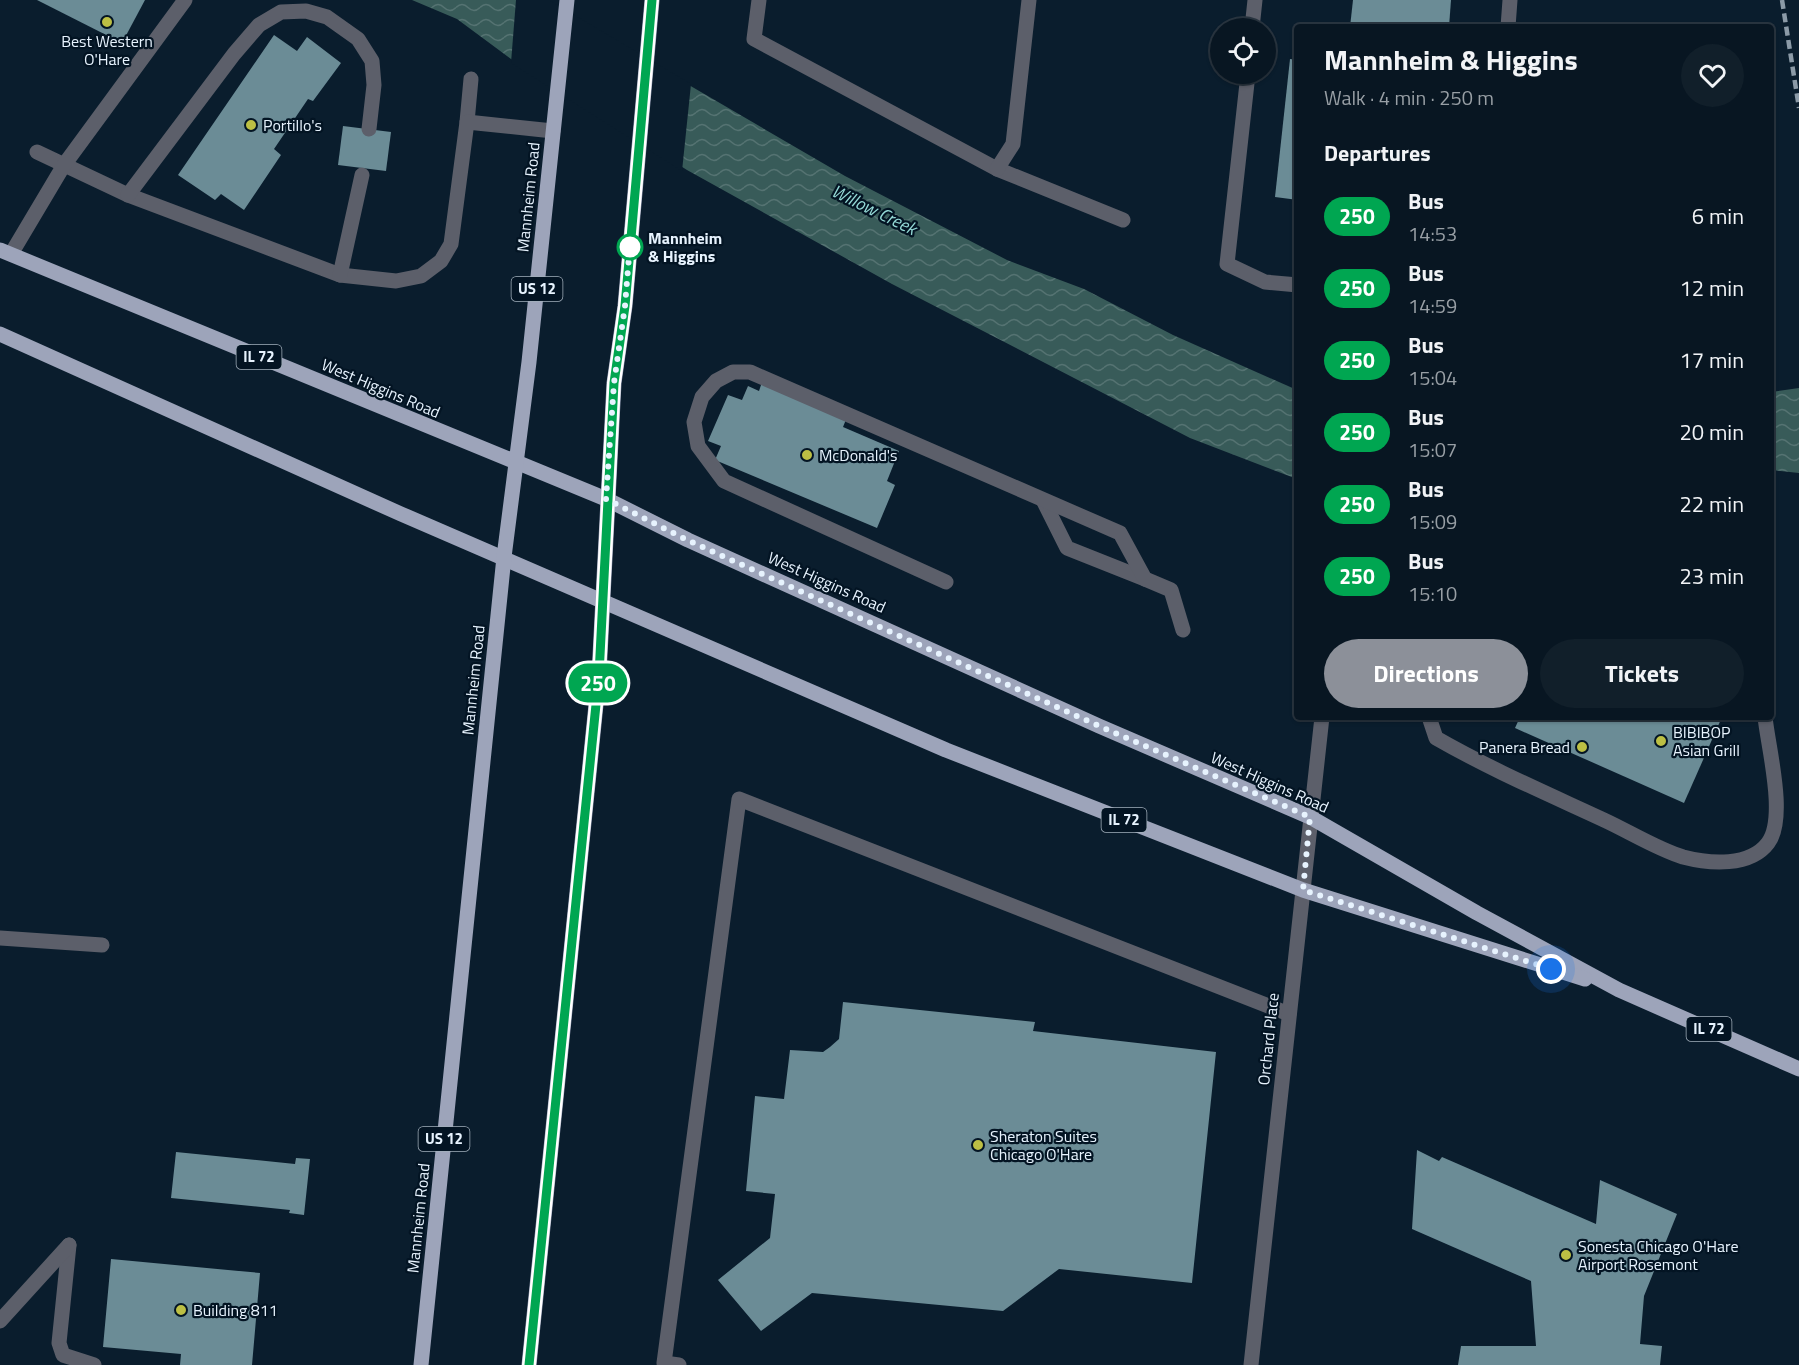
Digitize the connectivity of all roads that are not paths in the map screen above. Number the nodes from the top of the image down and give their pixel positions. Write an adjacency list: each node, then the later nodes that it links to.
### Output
1 (185, 0): 16 (lane)
2 (652, 0): 26 (main road)
3 (759, 0): 17 (lane)
4 (1029, 0): 17 (lane)
5 (1255, 0): 8 (lane)
6 (1510, 0): 9 (lane)
7 (566, 4): 14 (main road, Mannheim Road / US 12)
8 (1253, 18)
9 (1508, 24)
10 (471, 79): 12 (lane)
11 (1247, 84): 23 (lane)
12 (467, 122): 14 (lane); 22 (lane)
13 (369, 129): 19 (lane)
14 (553, 130): 25 (main road, Mannheim Road / US 12)
15 (37, 152): 16 (lane)
16 (64, 165): 19 (lane); 21 (lane)
17 (997, 169): 20 (lane)
18 (362, 175): 22 (lane)
19 (128, 195): 22 (lane)
20 (1123, 220)
21 (6, 252): 25 (main road, West Higgins Road / IL 72)
22 (340, 275)
23 (1294, 285)
24 (0, 334): 28 (main road, West Higgins Road / IL 72)
25 (517, 464): 26 (main road, West Higgins Road / IL 72); 28 (main road, Mannheim Road / US 12)
26 (606, 499): 31 (main road); 36 (main road, West Higgins Road / IL 72)
27 (1043, 500): 29 (lane); 29 (lane); 30 (lane)
28 (504, 557): 31 (main road, West Higgins Road / IL 72); 45 (main road, Mannheim Road / US 12)
29 (1145, 579): 32 (lane)
30 (946, 582)
31 (603, 600): 37 (main road, West Higgins Road / IL 72); 46 (main road)
32 (1183, 630)
33 (1322, 720): 36 (lane, Orchard Place)
34 (1430, 720): 35 (lane)
35 (1765, 720)
36 (1310, 817): 37 (lane, Orchard Place); 40 (main road, West Higgins Road / IL 72)
37 (1303, 890): 40 (main road, West Higgins Road / IL 72); 41 (lane, Orchard Place)
38 (0, 938): 39 (lane)
39 (102, 945)
40 (1619, 990): 42 (main road, West Higgins Road / IL 72)
41 (1289, 1014): 47 (lane); 48 (lane, Orchard Place)
42 (1799, 1069)
43 (0, 1321): 44 (lane)
44 (94, 1365)
45 (421, 1365)
46 (529, 1365)
47 (679, 1365)
48 (1251, 1365)

